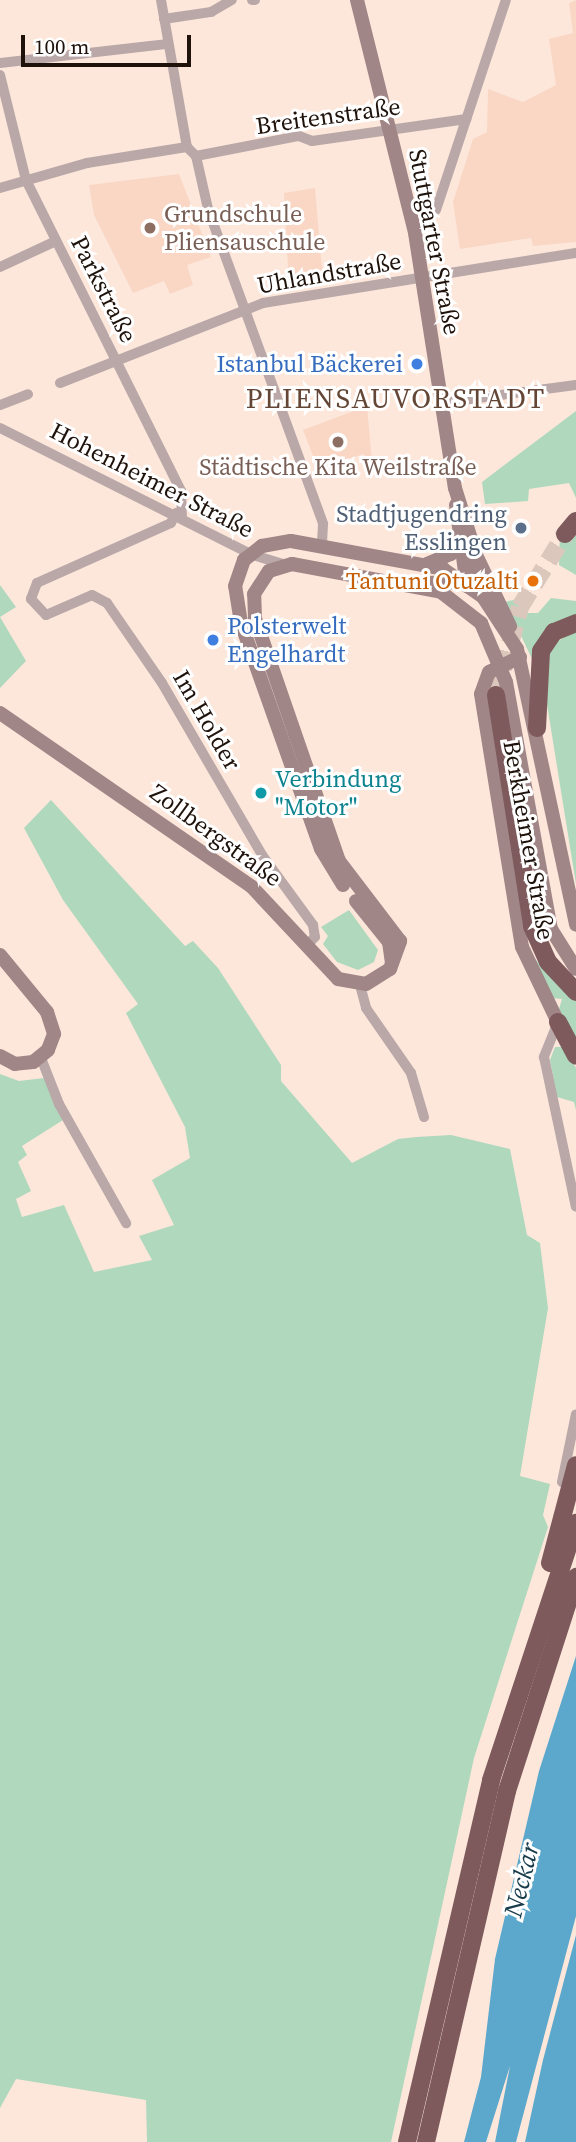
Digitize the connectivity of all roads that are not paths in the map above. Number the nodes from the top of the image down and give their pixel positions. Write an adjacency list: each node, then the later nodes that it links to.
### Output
1 (161, 0): 5 (street)
2 (232, 0): 5 (street)
3 (358, 0): 10 (main road, Stuttgarter Straße)
4 (506, 0): 9 (street)
5 (164, 19): 6 (street)
6 (168, 44): 7 (street); 11 (street)
7 (0, 63)
8 (0, 75): 13 (street, Parkstraße)
9 (466, 119): 10 (street, Breitenstraße); 15 (street)
10 (390, 129): 12 (street, Breitenstraße); 19 (main road, Stuttgarter Straße)
11 (187, 147): 12 (street); 13 (street)
12 (196, 156): 20 (street)
13 (26, 180): 14 (street); 16 (street, Parkstraße)
14 (0, 188)
15 (436, 210)
16 (56, 241): 18 (street); 21 (street, Parkstraße)
17 (576, 253): 19 (street, Uhlandstraße)
18 (0, 267)
19 (422, 278): 20 (street, Uhlandstraße); 25 (main road, Stuttgarter Straße)
20 (243, 311): 21 (street, Uhlandstraße); 31 (street)
21 (117, 361): 22 (street, Uhlandstraße); 29 (street, Parkstraße)
22 (60, 383)
23 (576, 385): 25 (street)
24 (28, 394): 26 (street)
25 (441, 403): 28 (main road, Stuttgarter Straße)
26 (0, 405)
27 (0, 428): 29 (street, Hohenheimer Straße)
28 (457, 495): 30 (main road, Stuttgarter Straße); 33 (main road, Stuttgarter Straße)
29 (179, 515): 32 (street, Hohenheimer Straße); 46 (street, Im Holder)
30 (459, 534): 35 (main road); 36 (main road, Stuttgarter Straße)
31 (322, 545): 32 (main road); 35 (main road)
32 (250, 554): 34 (street, Hohenheimer Straße); 48 (main road)
33 (477, 555): 36 (main road); 40 (main road, Stuttgarter Straße)
34 (286, 565): 37 (main road); 48 (main road)
35 (426, 565): 36 (main road)
36 (466, 582): 37 (main road); 38 (main road, Stuttgarter Straße); 40 (main road)
37 (418, 585): 38 (main road)
38 (481, 623): 41 (main road, Stuttgarter Straße)
39 (576, 623): 44 (highway)
40 (519, 653): 41 (main road); 44 (main road)
41 (500, 665): 49 (main road, Stuttgarter Straße); 52 (main road, Berkheimer Straße)
42 (496, 695): 51 (highway)
43 (0, 713): 46 (main road, Zollbergstraße)
44 (537, 728): 45 (main road)
45 (576, 925)
46 (307, 944): 50 (main road, Zollbergstraße)
47 (0, 955): 55 (main road)
48 (391, 967): 50 (main road)
49 (576, 969)
50 (360, 985): 56 (street)
51 (576, 992)
52 (558, 1022): 54 (highway); 57 (street)
53 (0, 1056): 55 (main road)
54 (576, 1056)
55 (41, 1058): 58 (street)
56 (424, 1117)
57 (576, 1207)
58 (126, 1223)
59 (576, 1414): 61 (street)
60 (576, 1465): 64 (highway)
61 (562, 1482)
62 (576, 1523): 64 (highway)
63 (576, 1577): 66 (highway)
64 (509, 1716): 65 (highway)
65 (407, 2142)
66 (426, 2142)

